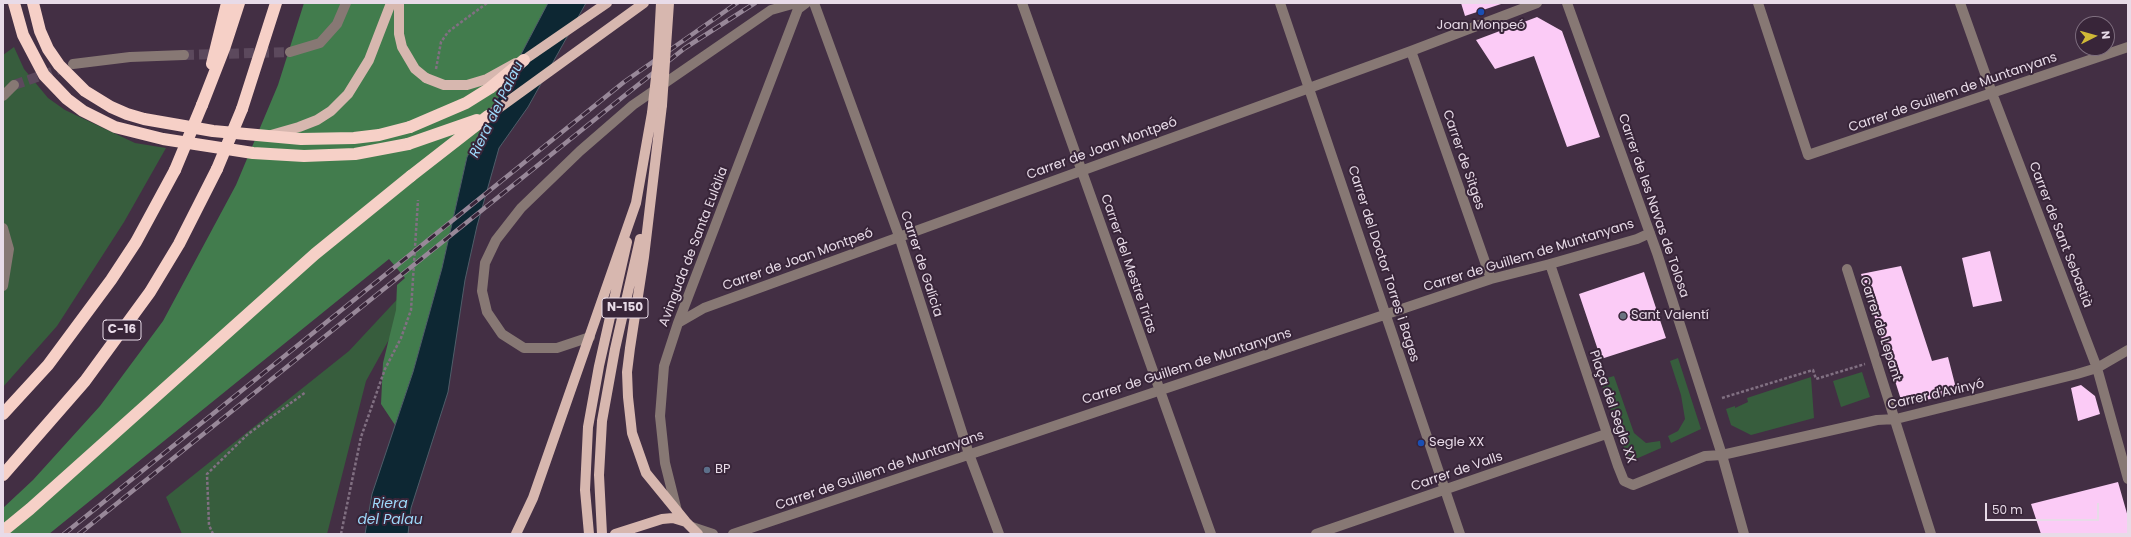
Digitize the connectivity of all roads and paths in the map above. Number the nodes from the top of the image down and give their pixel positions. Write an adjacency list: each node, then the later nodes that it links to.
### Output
1 (14, 3): 35 (highway, bridge)
2 (33, 3): 36 (highway)
3 (227, 3): 34 (highway)
4 (239, 3): 34 (highway, C-16)
5 (276, 3): 62 (highway, C-16, bridge)
6 (346, 3): 25 (street)
7 (391, 3): 36 (main road)
8 (399, 3): 27 (main road, bridge)
9 (487, 3): 29 (path)
10 (607, 3): 27 (main road)
11 (644, 3): 35 (main road)
12 (661, 3): 40 (main road, N-150, bridge)
13 (669, 3): 38 (main road, N-150, bridge)
14 (796, 3): 50 (street)
15 (806, 3): 49 (street, Avinguda de Santa Eulàlia)
16 (814, 3): 43 (street, Carrer de Galícia)
17 (1022, 3): 37 (street, Carrer del Mestre Trias)
18 (1280, 3): 31 (street, Carrer del Doctor Torres i Bages)
19 (1537, 3): 24 (street, Carrer de Joan Montpeó)
20 (1566, 3): 42 (street, Carrer de les Navas de Tolosa)
21 (1758, 3): 32 (street, Carrer de Guillem de Muntanyans)
22 (1960, 3): 32 (street, Carrer de Sant Sebastià)
23 (2128, 47): 32 (street, Carrer de Guillem de Muntanyans)
24 (1411, 51): 31 (street, Carrer de Joan Montpeó); 46 (street, Carrer de Sitges)
25 (290, 52)
26 (184, 55): 28 (street)
27 (524, 60): 36 (highway, bridge)
28 (73, 64)
29 (436, 69)
30 (14, 85): 33 (street)
31 (1308, 88): 37 (street, Carrer de Joan Montpeó); 48 (street, Carrer del Doctor Torres i Bages)
32 (1992, 94): 53 (street, Carrer de Sant Sebastià)
33 (3, 96)
34 (202, 106): 57 (highway, C-16, bridge)
35 (488, 116): 67 (highway, bridge)
36 (259, 137)
37 (1081, 170): 43 (street, Carrer de Joan Montpeó); 54 (street, Carrer del Mestre Trias)
38 (653, 172): 65 (main road); 72 (main road, N-150)
39 (418, 200): 69 (path)
40 (636, 203): 50 (main road); 71 (main road, N-150)
41 (3, 228): 47 (street)
42 (1650, 233): 44 (street, Carrer de Guillem de Muntanyans); 61 (street, Carrer de les Navas de Tolosa)
43 (899, 236): 49 (street, Carrer de Joan Montpeó); 60 (street, Carrer de Galícia)
44 (1550, 264): 46 (street, Carrer de Guillem de Muntanyans); 59 (street, Plaça del Segle XX)
45 (1847, 269): 58 (street, Carrer de Lepant)
46 (1491, 279): 48 (street, Carrer de Guillem de Muntanyans)
47 (3, 286)
48 (1387, 314): 54 (street, Carrer de Guillem de Muntanyans); 64 (street, Carrer del Doctor Torres i Bages)
49 (678, 323): 65 (street, Avinguda de Santa Eulàlia)
50 (590, 337): 70 (main road)
51 (2128, 350): 53 (street, Carrer d'Avinyó)
52 (1865, 364): 56 (path)
53 (2097, 368): 58 (street, Carrer d'Avinyó); 63 (street, Carrer de Sant Sebastià)
54 (1158, 389): 60 (street, Carrer de Guillem de Muntanyans); 77 (street, Carrer del Mestre Trias)
55 (306, 392): 68 (path)
56 (1722, 398)
57 (3, 414)
58 (1896, 419): 61 (street, Carrer d'Avinyó); 81 (street, Carrer de Lepant)
59 (1606, 434): 61 (street, Plaça del Segle XX); 64 (street, Carrer de Valls)
60 (969, 454): 75 (street, Carrer de Guillem de Muntanyans); 76 (street, Carrer de Galícia)
61 (1722, 455): 80 (street, Carrer de les Navas de Tolosa)
62 (3, 475)
63 (2128, 479)
64 (1445, 490): 78 (street, Carrer de Valls); 79 (street, Carrer del Doctor Torres i Bages)
65 (677, 511): 66 (main road)
66 (692, 528): 73 (main road); 74 (street)
67 (3, 531)
68 (213, 534)
69 (340, 534)
70 (516, 534)
71 (589, 534)
72 (602, 534)
73 (614, 534)
74 (713, 534)
75 (733, 534)
76 (999, 534)
77 (1211, 534)
78 (1316, 534)
79 (1460, 534)
80 (1744, 534)
81 (1931, 534)

